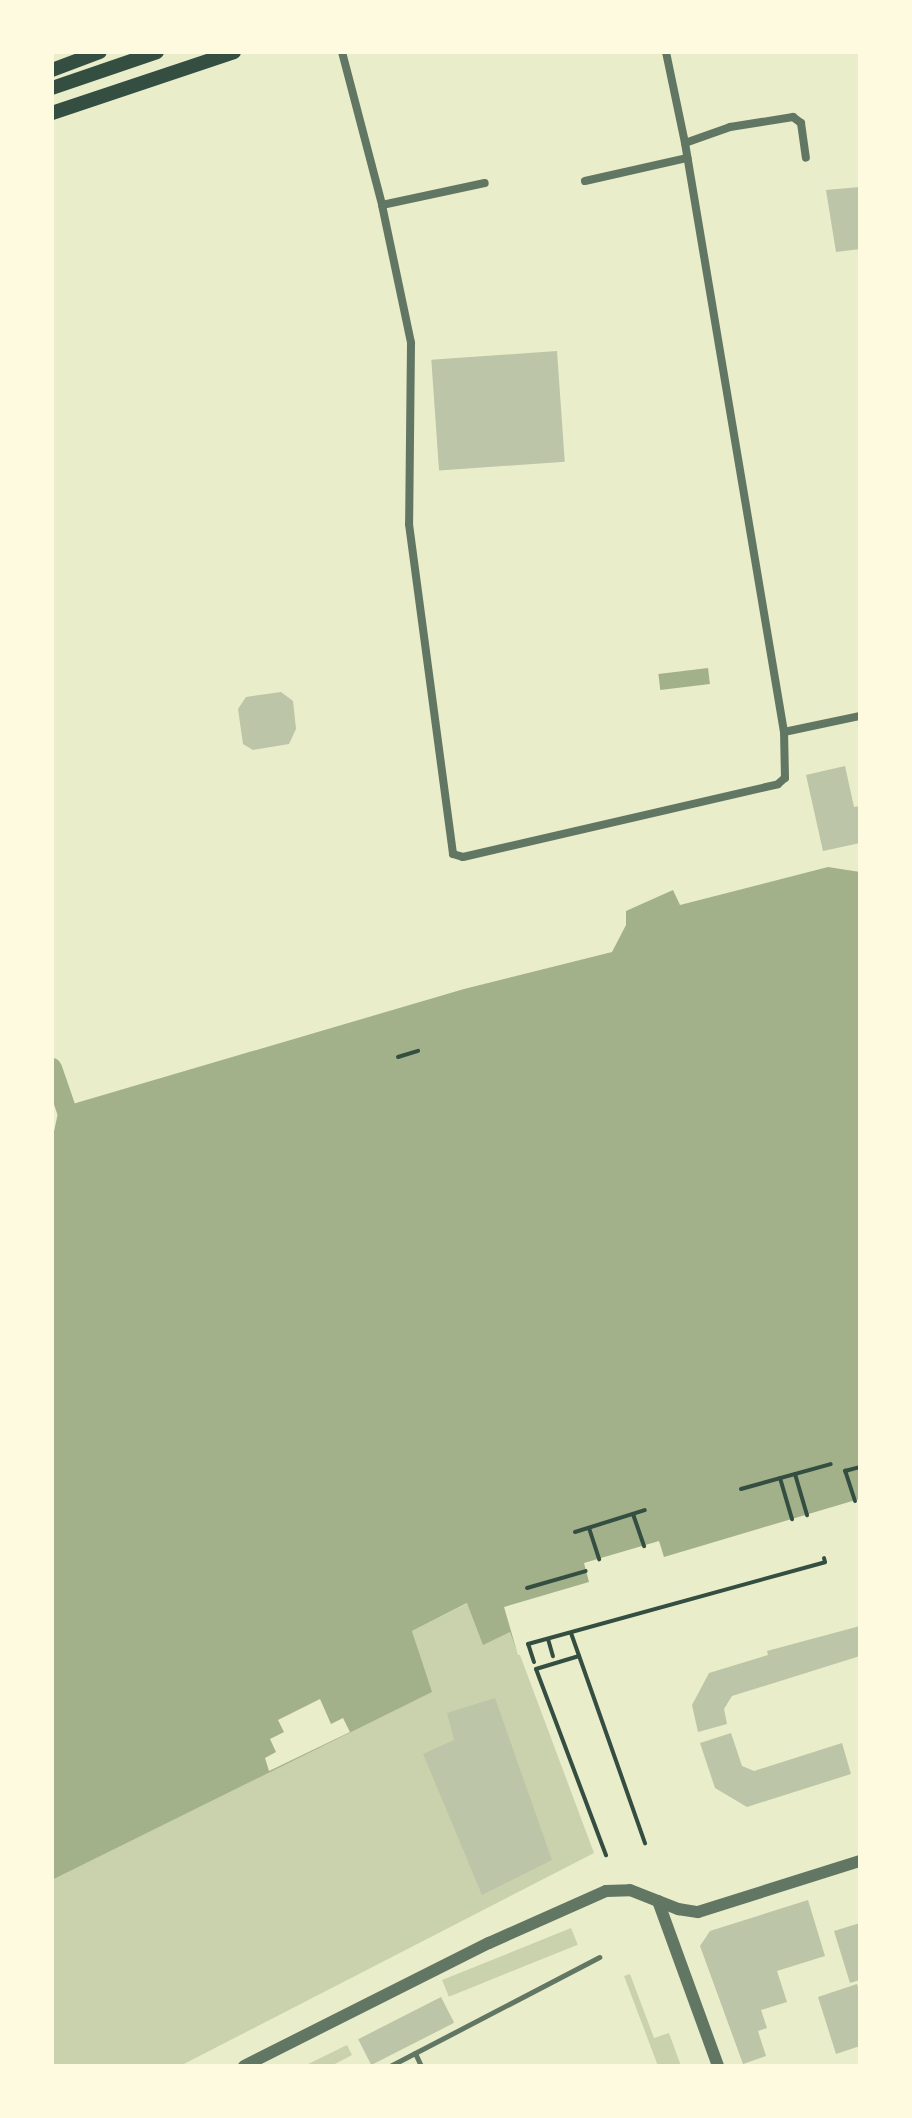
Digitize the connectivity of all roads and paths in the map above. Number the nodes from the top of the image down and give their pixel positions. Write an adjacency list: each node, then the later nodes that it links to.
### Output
1 (100, 52): 6 (main road)
2 (157, 52): 7 (main road)
3 (234, 52): 8 (main road)
4 (342, 52): 14 (street)
5 (666, 52): 9 (street)
6 (52, 70)
7 (52, 88)
8 (52, 113)
9 (685, 143): 10 (street); 11 (street)
10 (687, 158): 12 (street); 16 (street)
11 (806, 158)
12 (585, 181)
13 (485, 183): 14 (street)
14 (382, 205): 16 (street)
15 (860, 716): 16 (street)
16 (784, 732)
17 (418, 1051): 18 (path)
18 (398, 1057)
19 (831, 1464): 21 (path)
20 (860, 1467): 24 (path)
21 (795, 1474): 22 (path); 27 (path)
22 (780, 1478): 23 (path); 28 (path)
23 (741, 1489)
24 (855, 1501)
25 (645, 1510): 26 (path)
26 (633, 1514): 29 (path); 31 (path)
27 (807, 1515)
28 (792, 1519)
29 (589, 1528): 30 (path); 33 (path)
30 (575, 1532)
31 (644, 1546)
32 (824, 1558): 36 (path)
33 (599, 1559)
34 (586, 1571): 35 (path)
35 (527, 1588)
36 (571, 1633): 37 (path); 39 (path)
37 (548, 1639): 38 (path); 40 (path)
38 (553, 1656)
39 (579, 1656): 41 (path); 42 (path)
40 (534, 1662)
41 (645, 1843)
42 (606, 1855)
43 (860, 1861): 44 (street)
44 (658, 1901): 47 (street); 50 (street)
45 (599, 1957): 46 (lane)
46 (415, 2053): 48 (lane); 49 (lane)
47 (244, 2066)
48 (390, 2066)
49 (421, 2066)
50 (718, 2066)

